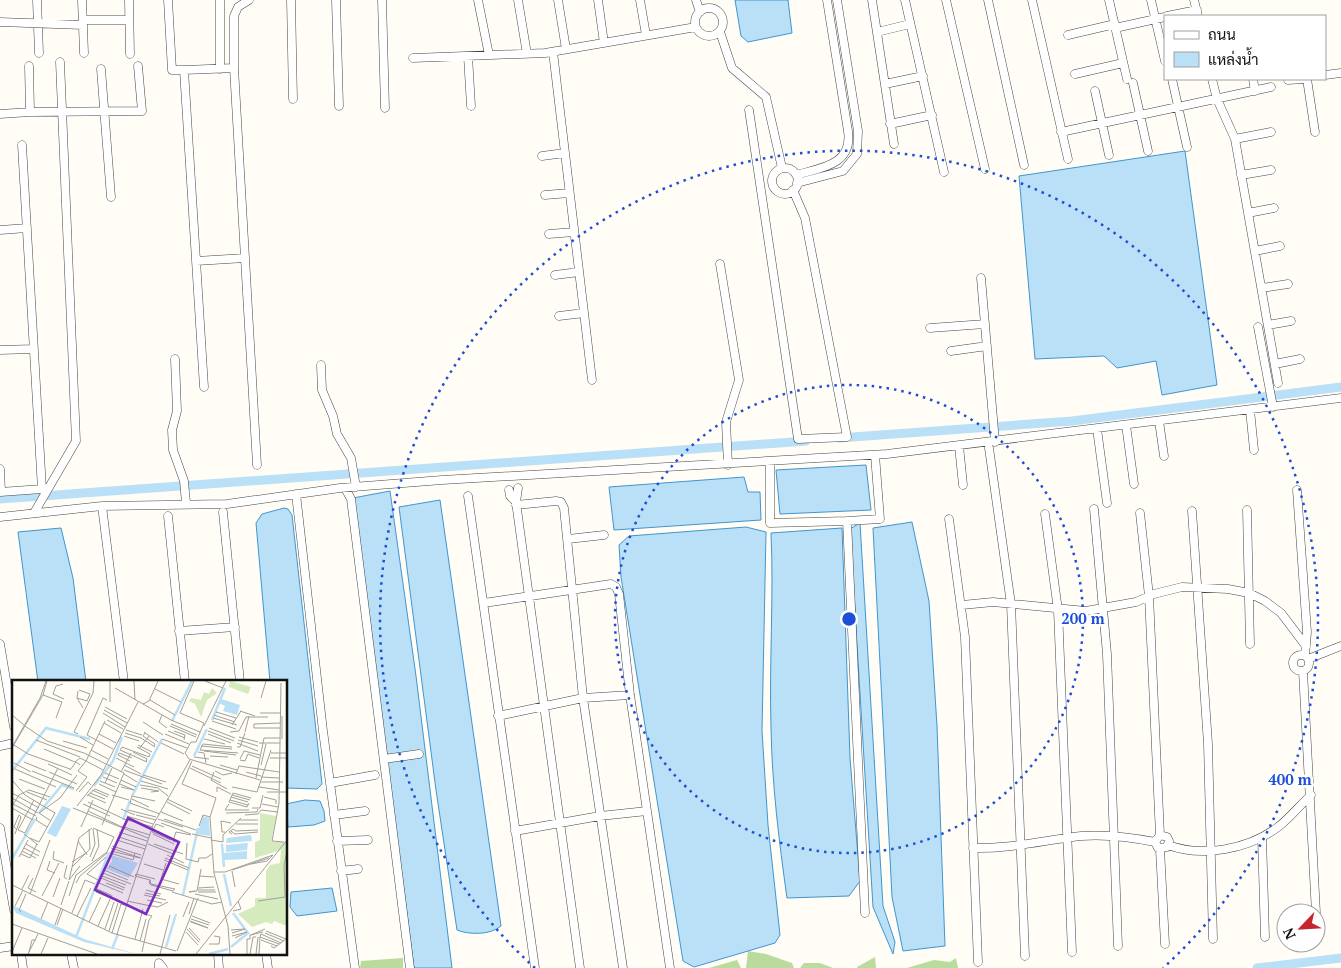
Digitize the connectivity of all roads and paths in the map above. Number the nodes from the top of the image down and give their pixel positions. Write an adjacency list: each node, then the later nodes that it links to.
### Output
1 (37, 0): 35 (street)
2 (82, 0): 36 (street)
3 (129, 0): 33 (street)
4 (168, 0): 64 (street)
5 (220, 0): 63 (street)
6 (249, 0): 61 (street)
7 (291, 0): 77 (street)
8 (336, 0): 79 (street)
9 (382, 0): 81 (street)
10 (478, 0): 53 (street)
11 (518, 0): 52 (street)
12 (558, 0): 47 (street)
13 (598, 0): 44 (street)
14 (640, 0): 43 (street)
15 (696, 0): 28 (street)
16 (706, 0): 27 (street)
17 (827, 0): 46 (street)
18 (836, 0): 45 (street)
19 (872, 0): 41 (street)
20 (905, 0): 37 (street)
21 (946, 0): 108 (street)
22 (988, 0): 106 (street)
23 (1032, 0): 94 (street)
24 (1109, 0): 39 (street)
25 (1152, 0): 32 (street)
26 (1194, 0): 29 (street)
27 (710, 8): 28 (street); 40 (street)
28 (700, 12): 38 (street)
29 (1197, 13): 30 (street)
30 (1182, 15)
31 (1164, 17): 32 (street)
32 (1156, 19): 39 (street); 55 (street)
33 (129, 20): 36 (street); 51 (street)
34 (0, 22): 35 (street)
35 (37, 22): 36 (street); 49 (street)
36 (83, 22): 50 (street)
37 (910, 24): 41 (street); 68 (street)
38 (696, 26): 40 (street); 43 (street)
39 (1115, 26): 42 (street); 58 (street)
40 (720, 32): 107 (street)
41 (876, 32): 73 (street)
42 (1068, 35)
43 (646, 36): 44 (street)
44 (604, 43): 47 (street)
45 (844, 45): 46 (street); 92 (street)
46 (835, 47): 93 (street)
47 (566, 49): 48 (street)
48 (553, 52): 52 (street); 102 (street)
49 (38, 53)
50 (84, 53)
51 (130, 54)
52 (527, 54): 53 (street)
53 (488, 55): 54 (street)
54 (468, 56): 56 (street); 80 (street)
55 (1164, 56)
56 (413, 58)
57 (60, 62): 85 (street)
58 (1123, 63): 66 (street); 89 (street)
59 (29, 66): 84 (street)
60 (138, 66): 86 (street)
61 (234, 68): 63 (street); 124 (street)
62 (101, 69): 86 (street)
63 (220, 69): 64 (street)
64 (184, 70): 125 (street)
65 (1341, 72): 67 (street)
66 (1075, 74)
67 (1326, 75)
68 (923, 76): 73 (street); 88 (street)
69 (1172, 80): 82 (street)
70 (1212, 80): 78 (street)
71 (1253, 80): 76 (street)
72 (1307, 80): 96 (street)
73 (885, 84): 90 (street)
74 (1271, 87): 76 (street)
75 (1095, 91): 91 (street)
76 (1255, 91): 78 (street)
77 (293, 99)
78 (1217, 100): 82 (street); 97 (street)
79 (339, 106)
80 (471, 106)
81 (385, 108)
82 (1178, 108): 89 (street); 100 (street)
83 (749, 110): 112 (street)
84 (30, 112): 85 (street); 87 (street)
85 (62, 112): 86 (street); 183 (street)
86 (104, 112): 115 (street)
87 (0, 114)
88 (932, 116): 90 (street); 110 (street)
89 (1140, 116): 91 (street); 101 (street)
90 (890, 124): 98 (street)
91 (1103, 124): 94 (street); 103 (street)
92 (858, 129): 93 (street); 112 (street)
93 (848, 131): 112 (street)
94 (1061, 132): 105 (street)
95 (1271, 132): 97 (street)
96 (1315, 132)
97 (1235, 139): 111 (street)
98 (894, 144)
99 (22, 145): 118 (street)
100 (1187, 147)
101 (1148, 151)
102 (565, 152): 104 (street); 113 (street)
103 (1109, 155)
104 (542, 156)
105 (1068, 159)
106 (1024, 165)
107 (782, 168): 112 (street); 112 (street)
108 (985, 169)
109 (1271, 170): 111 (street)
110 (944, 172)
111 (1241, 175): 117 (street)
112 (796, 183)
113 (569, 193): 114 (street); 120 (street)
114 (545, 195)
115 (111, 197)
116 (1274, 208): 117 (street)
117 (1248, 213): 123 (street)
118 (27, 228): 119 (street); 140 (street)
119 (0, 230)
120 (574, 232): 121 (street); 127 (street)
121 (549, 234)
122 (1280, 246): 123 (street)
123 (1255, 250): 131 (street)
124 (245, 258): 125 (street); 164 (street)
125 (196, 261): 149 (street)
126 (720, 264): 163 (street)
127 (579, 272): 128 (street); 132 (street)
128 (555, 275)
129 (981, 278): 135 (street)
130 (1288, 284): 131 (street)
131 (1262, 288): 136 (street)
132 (584, 313): 133 (street); 147 (street)
133 (559, 316)
134 (1291, 321): 136 (street)
135 (985, 324): 138 (street); 139 (street)
136 (1268, 325): 145 (street)
137 (1258, 327): 151 (street)
138 (930, 328)
139 (987, 346): 142 (street); 156 (street)
140 (33, 349): 141 (street); 172 (street)
141 (0, 350)
142 (951, 351)
143 (175, 359): 174 (street)
144 (1300, 359): 145 (street)
145 (1275, 364): 148 (street)
146 (322, 365): 169 (street)
147 (592, 380)
148 (1278, 383)
149 (204, 386)
150 (1341, 398): 151 (street)
151 (1273, 407): 152 (street)
152 (1250, 410): 153 (street); 159 (street)
153 (1159, 421): 154 (street); 161 (street)
154 (1126, 425): 155 (street); 167 (street)
155 (1097, 429): 156 (street); 177 (street)
156 (995, 442): 157 (street)
157 (959, 446): 160 (street); 168 (street)
158 (989, 448): 198 (street)
159 (1254, 450)
160 (875, 455): 162 (street); 189 (street)
161 (1164, 456)
162 (770, 462): 163 (street); 189 (street)
163 (728, 463): 166 (street)
164 (257, 465)
165 (0, 469): 172 (street)
166 (513, 483): 169 (street); 176 (street)
167 (1134, 484)
168 (963, 485)
169 (356, 486): 170 (street)
170 (345, 488): 173 (street); 219 (street)
171 (1296, 490): 206 (street)
172 (0, 492)
173 (296, 494): 174 (street); 221 (street)
174 (186, 496): 178 (street)
175 (468, 496): 197 (street)
176 (516, 503): 191 (street); 194 (street)
177 (1108, 503)
178 (102, 506): 183 (street); 210 (street)
179 (1094, 509): 200 (street)
180 (1247, 510): 195 (street)
181 (1192, 511): 192 (street)
182 (223, 512): 202 (street)
183 (34, 513): 187 (street)
184 (1140, 513): 196 (street)
185 (1045, 514): 201 (street)
186 (168, 516): 203 (street)
187 (0, 517)
188 (949, 519): 199 (street)
189 (847, 521): 246 (street)
190 (604, 535): 191 (street)
191 (568, 539): 193 (street)
192 (1198, 586): 195 (street); 196 (street); 240 (street)
193 (574, 589): 194 (street); 213 (street); 214 (street)
194 (528, 594): 197 (street); 215 (street)
195 (1249, 594): 205 (street); 206 (street)
196 (1149, 596): 200 (street); 230 (street)
197 (484, 603): 217 (street)
198 (1011, 604): 199 (street); 201 (street); 238 (street)
199 (962, 605): 239 (street)
200 (1104, 608): 201 (street); 231 (street)
201 (1058, 610): 233 (street)
202 (234, 627): 203 (street); 212 (street)
203 (179, 631): 211 (street)
204 (0, 644): 216 (street)
205 (1250, 644)
206 (1306, 646): 208 (street)
207 (1341, 646): 208 (street)
208 (1307, 657): 209 (street); 209 (street)
209 (1303, 671): 222 (street)
210 (124, 680)
211 (185, 680)
212 (240, 680)
213 (630, 695): 214 (street); 224 (street)
214 (583, 698): 215 (street); 226 (street)
215 (542, 706): 217 (street); 227 (street)
216 (12, 715)
217 (498, 716): 229 (street)
218 (419, 754): 219 (street)
219 (384, 759): 255 (street)
220 (375, 775): 221 (street)
221 (330, 783): 225 (street)
222 (1311, 794): 232 (street); 245 (street)
223 (365, 811): 225 (street)
224 (647, 811): 226 (street); 259 (street)
225 (334, 815): 235 (street)
226 (600, 816): 227 (street); 258 (street)
227 (559, 823): 229 (street); 257 (street)
228 (0, 828): 241 (street)
229 (515, 831): 256 (street)
230 (1160, 835): 236 (street); 237 (street)
231 (1114, 836): 233 (street); 236 (street); 250 (street)
232 (1262, 837): 240 (street); 247 (street)
233 (1067, 839): 238 (street); 251 (street)
234 (368, 840): 235 (street)
235 (337, 842): 243 (street)
236 (1158, 845): 237 (street); 249 (street)
237 (1168, 845): 240 (street)
238 (1019, 846): 239 (street); 252 (street)
239 (973, 848): 253 (street)
240 (1212, 851): 248 (street)
241 (2, 854): 244 (street)
242 (358, 869): 243 (street)
243 (341, 871): 254 (street)
244 (12, 901)
245 (1316, 903)
246 (866, 914)
247 (1265, 938)
248 (1213, 939)
249 (1165, 944)
250 (1118, 946)
251 (1072, 952)
252 (1025, 956)
253 (978, 962)
254 (355, 968)
255 (410, 968)
256 (535, 968)
257 (580, 968)
258 (623, 968)
259 (670, 968)

